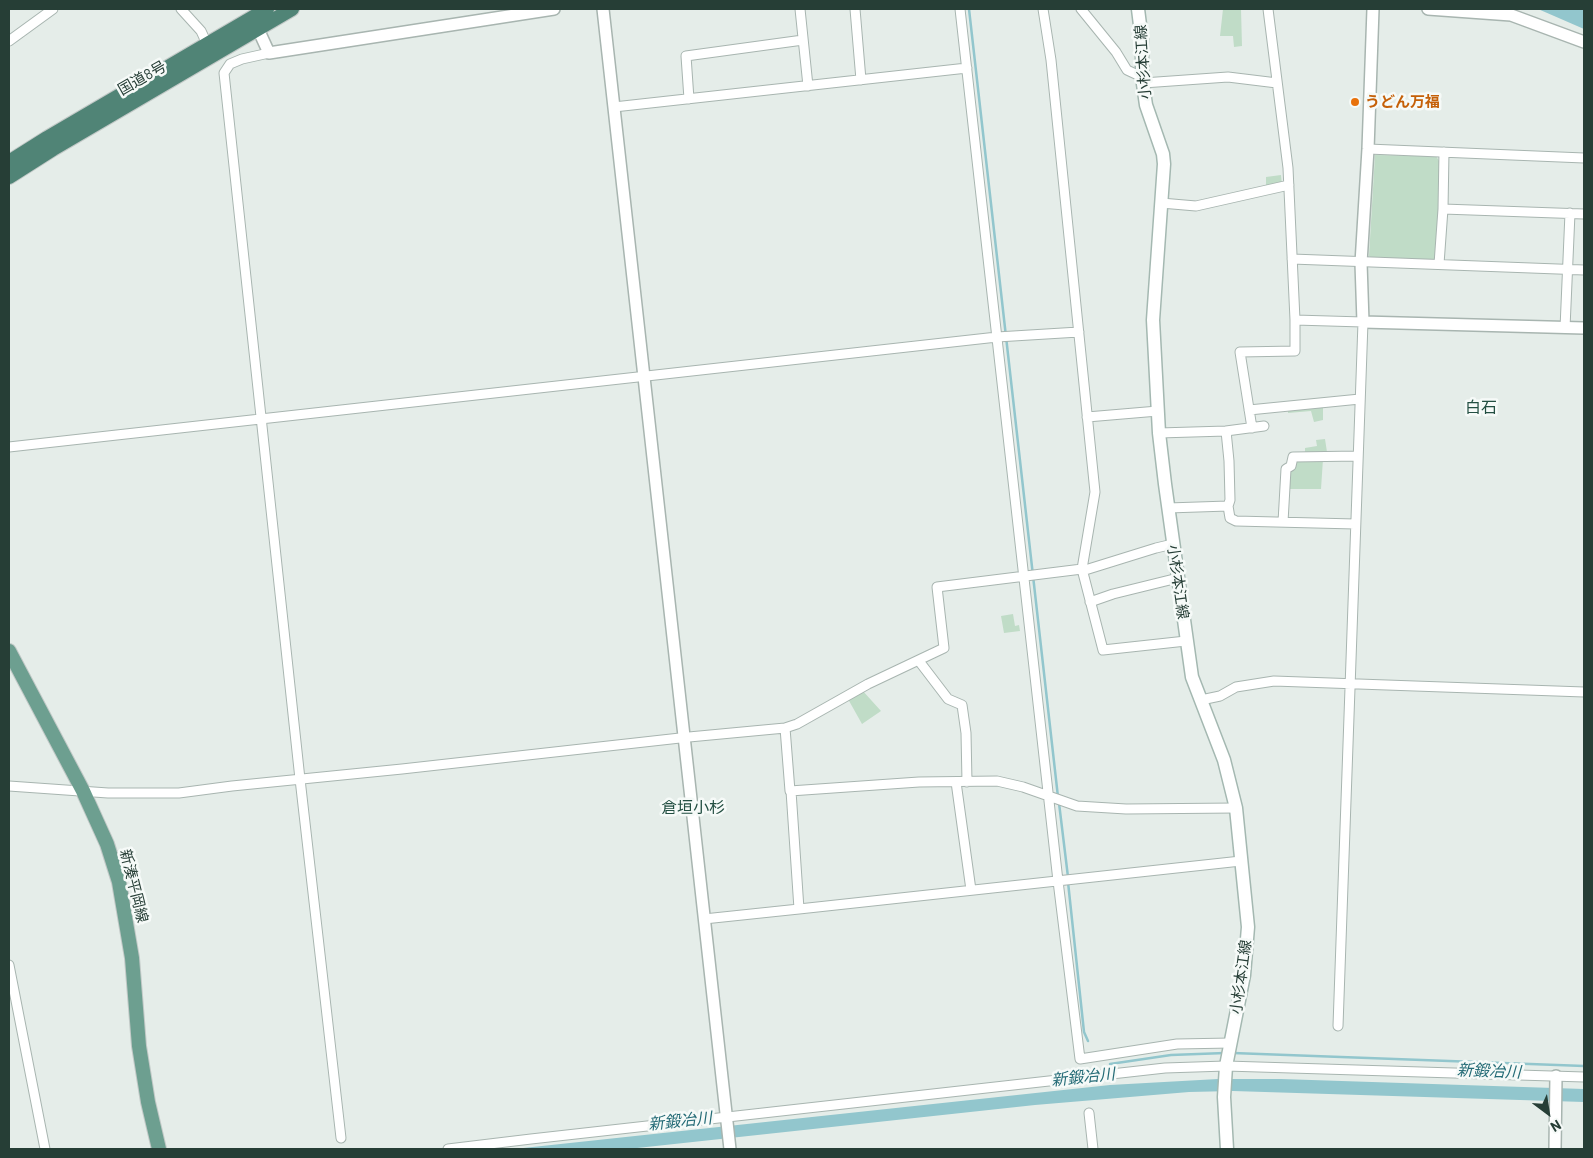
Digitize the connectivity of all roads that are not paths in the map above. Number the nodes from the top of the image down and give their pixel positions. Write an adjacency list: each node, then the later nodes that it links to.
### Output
1 (53, 9): 19 (street)
2 (181, 9): 21 (street)
3 (267, 9): 21 (highway, 国道8号)
4 (292, 9): 17 (highway, 国道8号)
5 (554, 9): 16 (street)
6 (602, 9): 29 (street)
7 (800, 9): 18 (street)
8 (855, 9): 24 (street)
9 (960, 9): 23 (street)
10 (1043, 9): 49 (street)
11 (1081, 9): 25 (street)
12 (1138, 9): 25 (main road, 小杉本江線)
13 (1268, 9): 26 (street)
14 (1373, 9): 30 (street)
15 (1428, 9): 20 (street)
16 (495, 13): 22 (street)
17 (258, 29): 22 (street); 34 (highway, 国道8号)
18 (803, 40): 27 (street); 28 (street)
19 (9, 41)
20 (1584, 42)
21 (207, 44): 33 (highway, 国道8号)
22 (269, 52): 56 (street)
23 (967, 68): 24 (street); 50 (street)
24 (861, 80): 27 (street)
25 (1142, 80): 26 (street); 36 (main road, 小杉本江線)
26 (1277, 83): 35 (street)
27 (808, 86): 28 (street)
28 (689, 99): 29 (street)
29 (614, 107): 51 (street)
30 (1368, 149): 31 (street); 41 (street)
31 (1444, 152): 32 (street); 37 (street)
32 (1584, 158)
33 (9, 162)
34 (9, 177)
35 (1289, 185): 36 (street); 40 (street)
36 (1161, 203): 54 (main road, 小杉本江線)
37 (1443, 209): 38 (street); 42 (street)
38 (1570, 213): 39 (street); 43 (street)
39 (1584, 214)
40 (1292, 259): 41 (street); 45 (street)
41 (1361, 263): 42 (street); 46 (street)
42 (1439, 264): 43 (street)
43 (1568, 269): 44 (street); 47 (street)
44 (1584, 270)
45 (1295, 320): 46 (street); 53 (street)
46 (1363, 322): 47 (street); 52 (street)
47 (1565, 328): 48 (street)
48 (1584, 328)
49 (1079, 332): 50 (street); 55 (street)
50 (997, 337): 51 (street); 69 (street)
51 (644, 376): 56 (street); 79 (street)
52 (1360, 399): 53 (street); 62 (street)
53 (1249, 410): 58 (street)
54 (1158, 411): 55 (street); 60 (main road, 小杉本江線)
55 (1087, 417): 68 (street)
56 (261, 418): 61 (street); 80 (street)
57 (1264, 426): 58 (street)
58 (1252, 428): 59 (street)
59 (1226, 431): 60 (street); 63 (street)
60 (1159, 433): 64 (main road, 小杉本江線)
61 (9, 447)
62 (1358, 456): 65 (street); 66 (street)
63 (1228, 506): 64 (street); 65 (street)
64 (1168, 508): 67 (main road, 小杉本江線)
65 (1283, 522): 66 (street)
66 (1355, 524): 75 (street)
67 (1173, 544): 68 (street); 70 (main road, 小杉本江線)
68 (1082, 570): 69 (street); 71 (street)
69 (1023, 577): 74 (street); 86 (street)
70 (1178, 578): 71 (street); 72 (main road, 小杉本江線)
71 (1090, 602): 72 (street)
72 (1186, 641): 77 (main road, 小杉本江線)
73 (9, 651): 84 (main road, 新湊平岡線)
74 (919, 661): 78 (street); 82 (street)
75 (1350, 684): 76 (street); 77 (street); 95 (street)
76 (1584, 692)
77 (1201, 700): 87 (main road, 小杉本江線)
78 (785, 728): 79 (street); 85 (street)
79 (684, 737): 80 (street); 92 (street)
80 (300, 779): 84 (street); 102 (street)
81 (956, 782): 82 (street); 85 (street); 90 (street)
82 (967, 782): 86 (street)
83 (9, 786): 84 (street)
84 (83, 791): 104 (main road, 新湊平岡線)
85 (791, 791): 91 (street)
86 (1048, 796): 87 (street); 89 (street)
87 (1236, 808): 88 (main road, 小杉本江線)
88 (1241, 861): 89 (street); 96 (main road, 小杉本江線)
89 (1058, 881): 90 (street); 96 (street)
90 (971, 890): 91 (street)
91 (799, 909): 92 (street)
92 (704, 919): 101 (street)
93 (9, 965): 94 (street)
94 (10, 982): 103 (street)
95 (1338, 1026)
96 (1230, 1043): 97 (main road, 小杉本江線)
97 (1226, 1066): 99 (street); 101 (street); 108 (main road, 小杉本江線)
98 (1584, 1077): 99 (street)
99 (1556, 1079): 109 (street)
100 (1089, 1113): 107 (street)
101 (727, 1120): 105 (street); 106 (street)
102 (341, 1138)
103 (45, 1149)
104 (159, 1149)
105 (448, 1149)
106 (730, 1149)
107 (1093, 1149)
108 (1227, 1149)
109 (1555, 1149)

